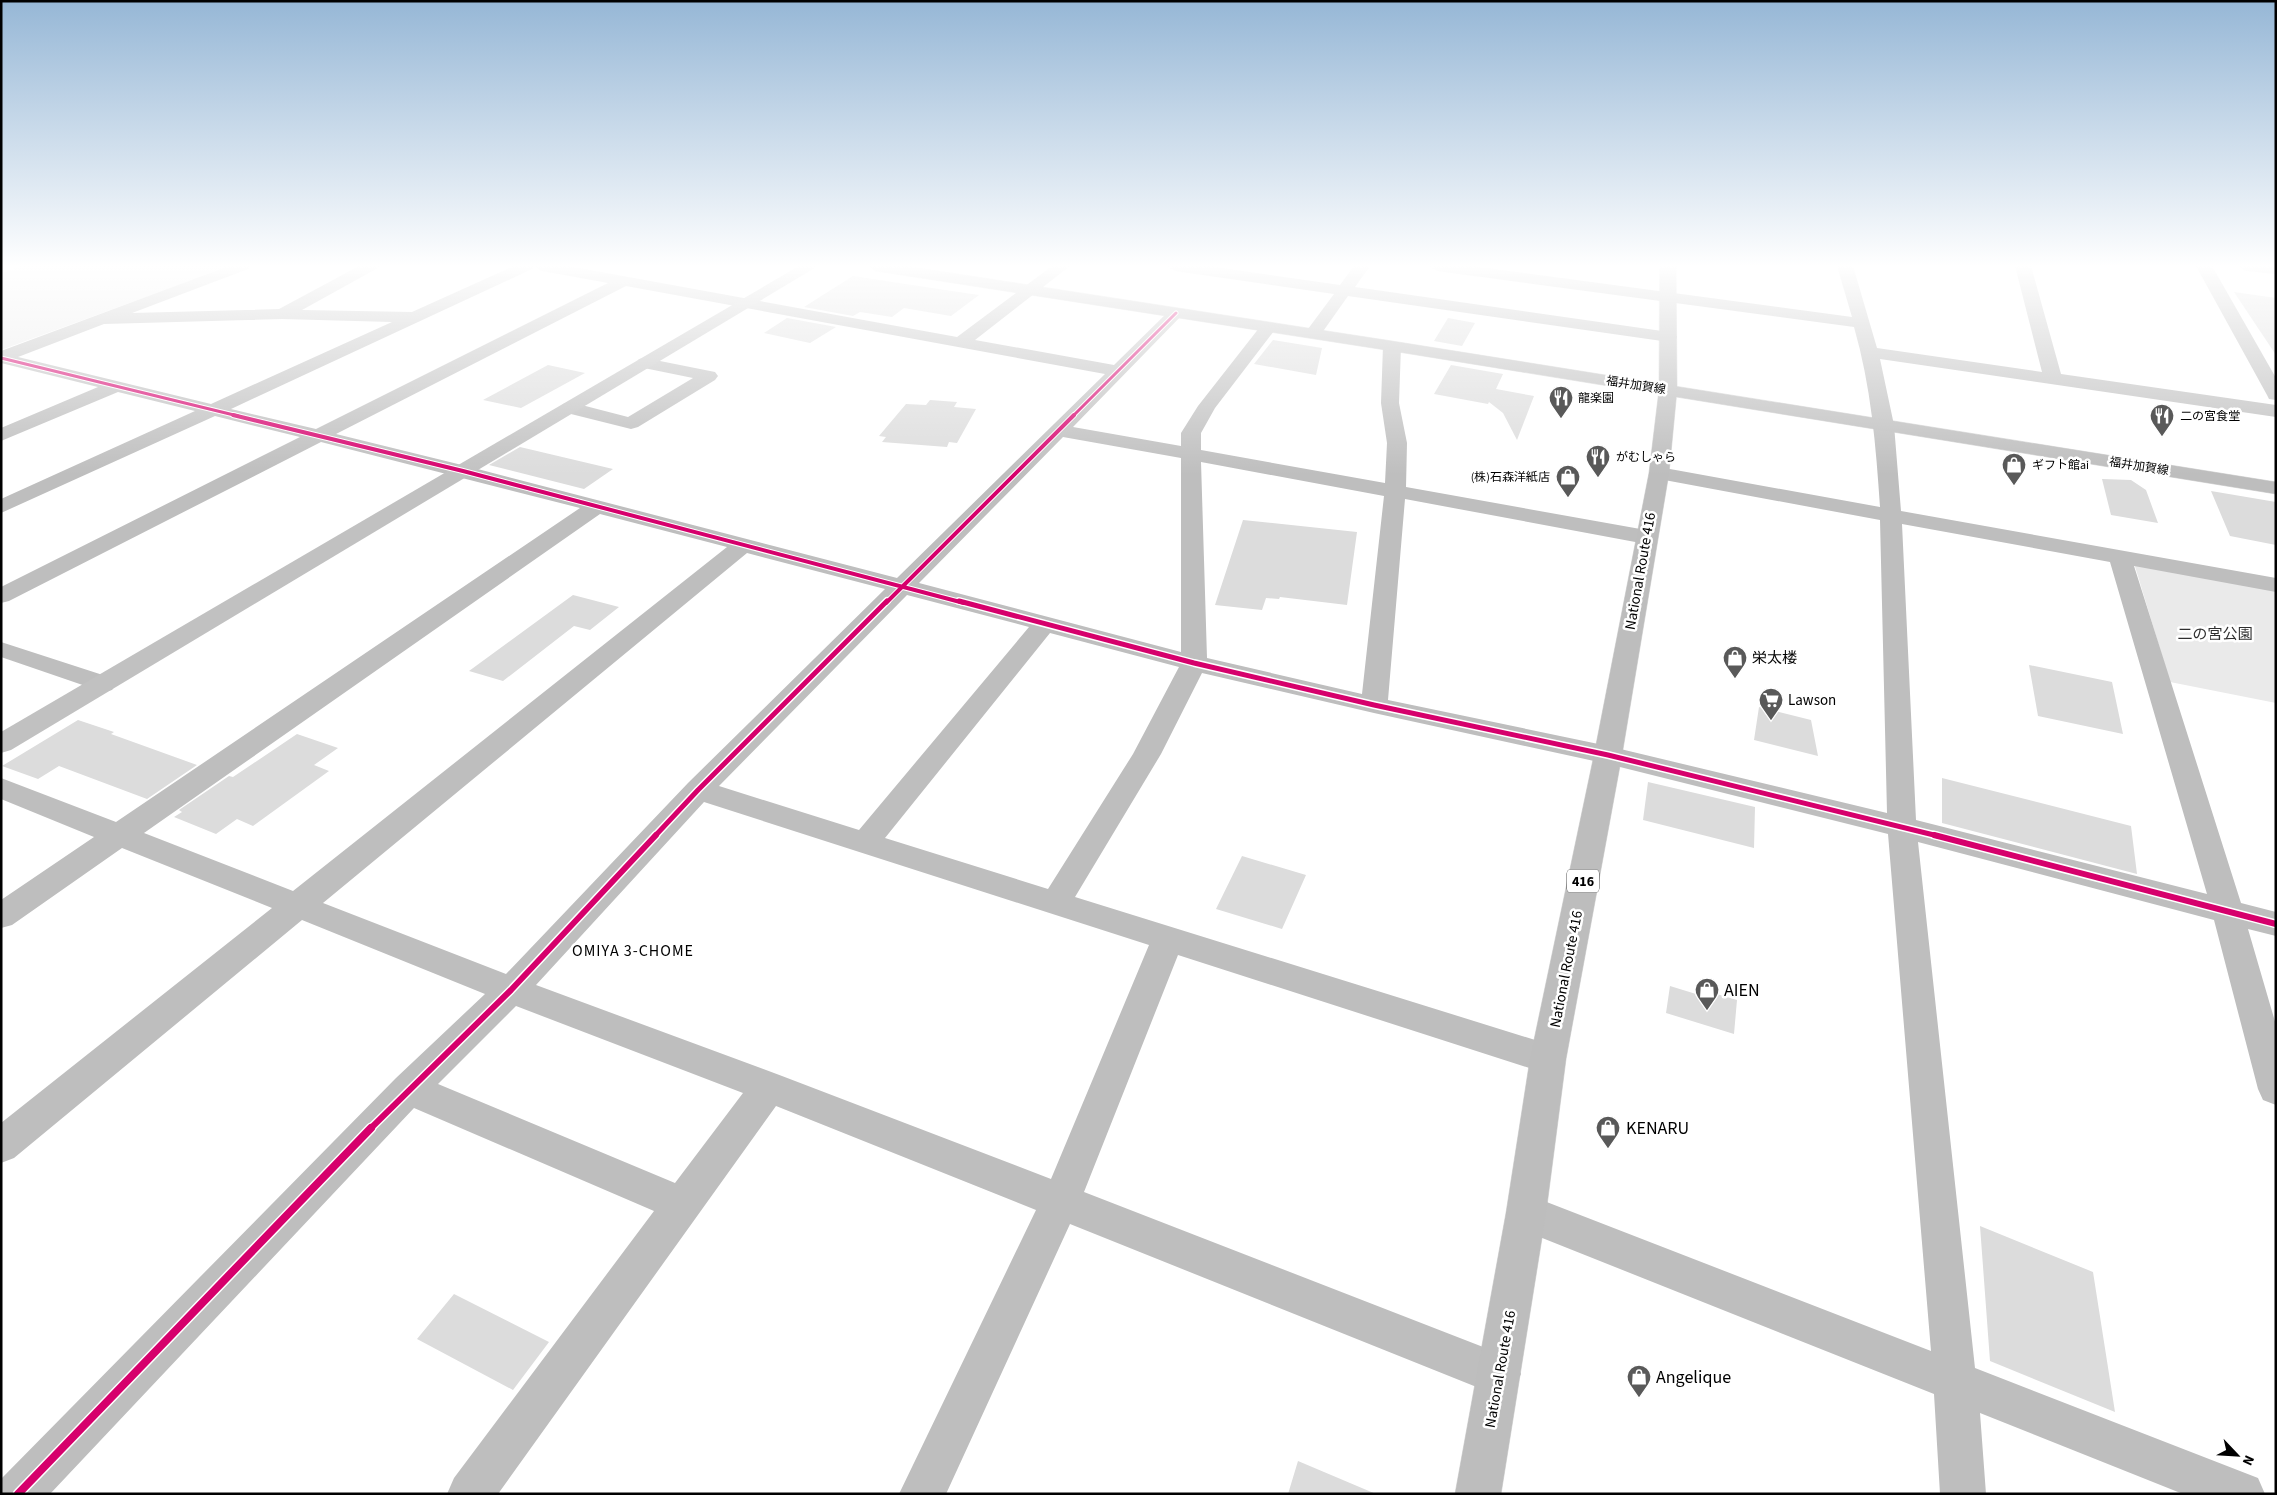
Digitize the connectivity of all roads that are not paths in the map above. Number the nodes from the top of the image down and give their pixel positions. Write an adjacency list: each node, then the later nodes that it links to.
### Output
1 (58, 336): 18 (street)
2 (377, 336): 26 (street)
3 (515, 336): 31 (street)
4 (691, 336): 19 (street)
5 (927, 336): 15 (street)
6 (969, 336): 15 (street)
7 (1153, 336): 20 (street)
8 (1262, 336): 32 (street)
9 (1324, 336): 16 (main road, 福井加賀線)
10 (1659, 336): 14 (street)
11 (1865, 336): 17 (street)
12 (2042, 336): 21 (street)
13 (2243, 336): 24 (street)
14 (1668, 337): 23 (main road, National Route 416 / 416)
15 (961, 342): 20 (street)
16 (1392, 346): 23 (main road, 福井加賀線); 36 (street)
17 (1870, 352): 21 (street); 28 (street)
18 (1, 358): 22 (street)
19 (645, 363): 25 (street); 25 (street)
20 (1118, 371): 29 (street)
21 (2053, 379): 27 (street)
22 (117, 386): 26 (street); 30 (street)
23 (1668, 390): 28 (main road, 福井加賀線); 34 (main road, National Route 416 / 416)
24 (2276, 395)
25 (570, 408): 33 (street)
26 (214, 410): 31 (street); 38 (street)
27 (2276, 411)
28 (1884, 425): 35 (main road, 福井加賀線); 39 (street)
29 (1058, 430): 32 (street); 44 (street)
30 (1, 435)
31 (318, 435): 33 (street); 45 (street)
32 (1192, 454): 36 (street); 48 (street)
33 (463, 471): 37 (street); 49 (street)
34 (1659, 473): 39 (street); 40 (main road, National Route 416 / 416)
35 (2276, 488)
36 (1395, 490): 40 (street); 50 (street)
37 (598, 506): 41 (street); 56 (street)
38 (1, 507)
39 (1891, 516): 42 (street); 55 (street)
40 (1646, 537): 52 (main road, National Route 416 / 416)
41 (743, 545): 44 (street); 59 (street)
42 (2120, 557): 43 (street); 60 (street)
43 (2276, 585)
44 (901, 587): 46 (street); 54 (street)
45 (1, 596)
46 (1044, 624): 48 (street); 57 (street)
47 (1, 649): 49 (street)
48 (1194, 663): 50 (street); 58 (street)
49 (103, 684): 51 (street)
50 (1374, 705): 52 (street)
51 (1, 744)
52 (1608, 755): 55 (street); 65 (main road, National Route 416 / 416)
53 (1, 788): 56 (street)
54 (698, 790): 57 (street); 64 (street)
55 (1902, 827): 60 (street); 74 (street)
56 (119, 834): 59 (street); 61 (street)
57 (865, 843): 58 (street)
58 (1056, 903): 63 (street)
59 (298, 904): 64 (street); 69 (street)
60 (2226, 910): 62 (street); 68 (street)
61 (1, 916)
62 (2276, 924)
63 (1168, 938): 65 (street); 70 (street)
64 (511, 990): 66 (street); 67 (street)
65 (1548, 1059): 72 (main road, National Route 416 / 416)
66 (769, 1087): 70 (street); 71 (street)
67 (410, 1089): 71 (street); 75 (street)
68 (2276, 1089)
69 (1, 1146)
70 (1061, 1201): 73 (street); 77 (street)
71 (683, 1205): 76 (street)
72 (1526, 1213): 73 (main road, National Route 416 / 416); 74 (street)
73 (1499, 1374): 78 (main road, National Route 416 / 416)
74 (1955, 1381): 79 (street); 80 (street)
75 (18, 1494)
76 (470, 1494)
77 (922, 1494)
78 (1478, 1494)
79 (1964, 1494)
80 (2242, 1494)

